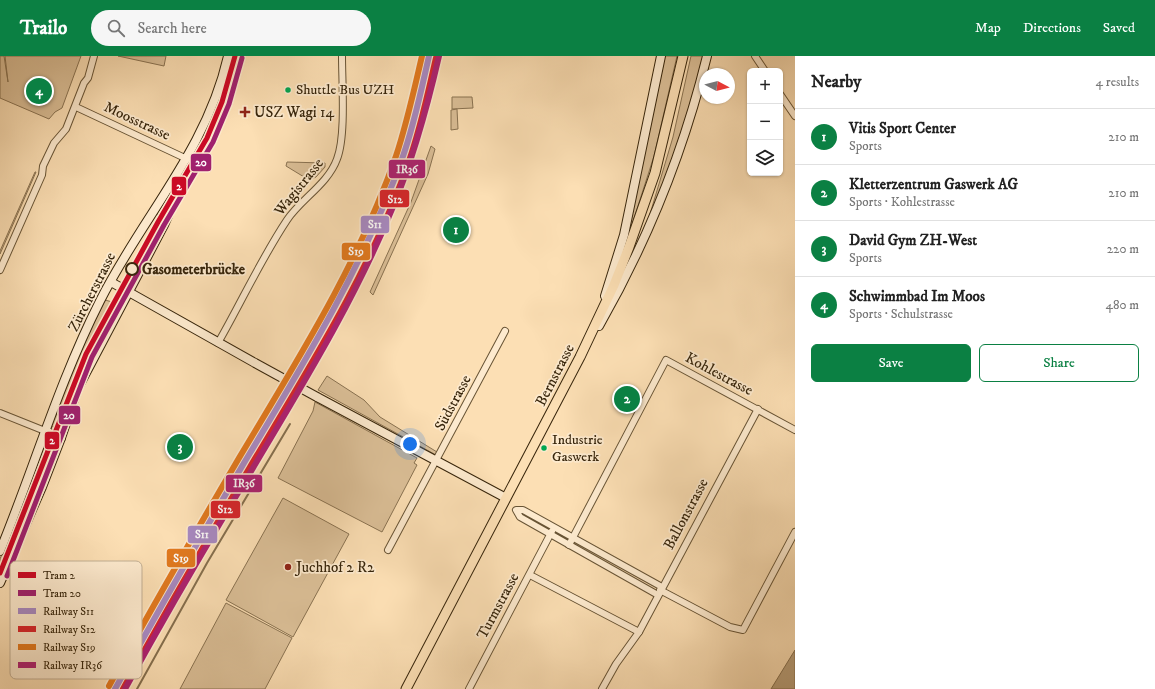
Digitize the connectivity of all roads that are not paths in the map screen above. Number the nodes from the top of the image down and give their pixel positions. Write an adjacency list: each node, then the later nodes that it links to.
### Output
1 (94, 56): 11 (street)
2 (228, 56): 13 (main road, Zürcherstrasse)
3 (239, 56): 16 (main road, Zürcherstrasse)
4 (342, 56): 19 (street, Wagistrasse)
5 (661, 56): 18 (main road)
6 (683, 56): 18 (main road, Bernstrasse)
7 (707, 56): 20 (main road)
8 (755, 56): 9 (street)
9 (763, 68)
10 (783, 98): 12 (street)
11 (76, 107): 13 (street, Moosstrasse); 14 (street)
12 (795, 116)
13 (187, 159): 15 (main road, Zürcherstrasse)
14 (0, 270)
15 (111, 282): 16 (main road); 24 (main road, Zürcherstrasse)
16 (128, 292): 19 (main road); 25 (main road, Zürcherstrasse)
17 (505, 331): 26 (street, Südstrasse)
18 (592, 331): 20 (main road, Bernstrasse)
19 (218, 343): 26 (main road, bridge)
20 (580, 357): 27 (main road, Bernstrasse)
21 (758, 409): 23 (street, Kohlestrasse); 31 (street, Kohlestrasse); 37 (street, Ballonstrasse)
22 (0, 413): 24 (street)
23 (795, 430)
24 (45, 431): 25 (main road); 34 (main road, Zürcherstrasse)
25 (61, 438): 36 (main road, Zürcherstrasse)
26 (436, 461): 27 (main road); 33 (street, Südstrasse)
27 (506, 498): 39 (main road, Bernstrasse)
28 (554, 527): 30 (street, Turmstrasse); 30 (street); 31 (street)
29 (795, 532): 37 (street)
30 (550, 535): 32 (street); 35 (street, Turmstrasse)
31 (573, 538): 32 (street, Kohlestrasse); 37 (street)
32 (569, 545): 37 (street)
33 (388, 550)
34 (0, 551)
35 (530, 575): 38 (street); 40 (street, Turmstrasse)
36 (0, 583)
37 (660, 591): 38 (street, Ballonstrasse)
38 (639, 632): 41 (street, Ballonstrasse)
39 (406, 689)
40 (469, 689)
41 (602, 689)

